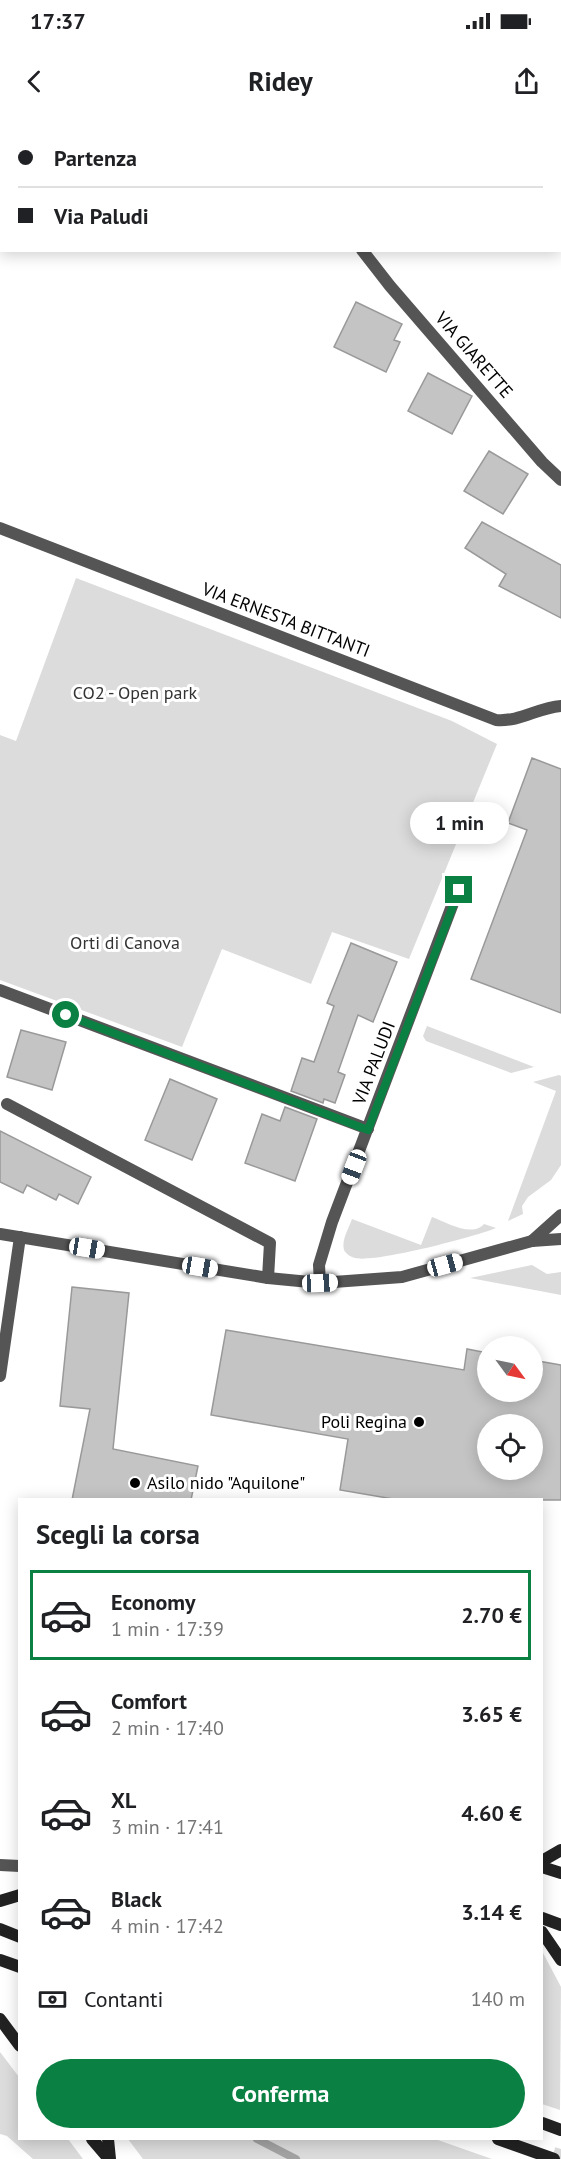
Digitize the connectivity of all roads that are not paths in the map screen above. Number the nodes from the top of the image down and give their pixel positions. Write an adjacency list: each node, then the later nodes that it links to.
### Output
1 (364, 252): 2 (street, VIA GIARETTE)
2 (561, 480)
3 (0, 528): 4 (street, VIA ERNESTA BITTANTI)
4 (561, 706)
5 (459, 890): 8 (street, VIA PALUDI)
6 (0, 990): 8 (street)
7 (8, 1104): 14 (street)
8 (368, 1130): 15 (street, VIA PALUDI)
9 (561, 1215): 13 (street)
10 (0, 1234): 11 (street)
11 (20, 1237): 14 (street); 16 (street)
12 (561, 1239): 13 (street)
13 (532, 1241): 15 (street)
14 (268, 1278): 15 (street)
15 (320, 1283)
16 (0, 1376)
17 (561, 1850): 18 (main road)
18 (543, 1860)
19 (0, 1865): 20 (street)
20 (18, 1866)
21 (543, 1867): 22 (main road)
22 (561, 1873)
23 (18, 1896): 24 (main road)
24 (0, 1901)
25 (543, 1918): 26 (main road)
26 (561, 1925)
27 (0, 1929): 29 (main road)
28 (543, 1933): 31 (main road)
29 (18, 1935)
30 (0, 1960): 32 (main road)
31 (561, 1960)
32 (18, 1966)
33 (0, 2019): 34 (main road)
34 (18, 2043)
35 (543, 2123): 36 (main road)
36 (561, 2130)
37 (93, 2140): 40 (main road)
38 (108, 2140): 40 (main road)
39 (501, 2140): 41 (main road)
40 (110, 2159)
41 (554, 2159)

